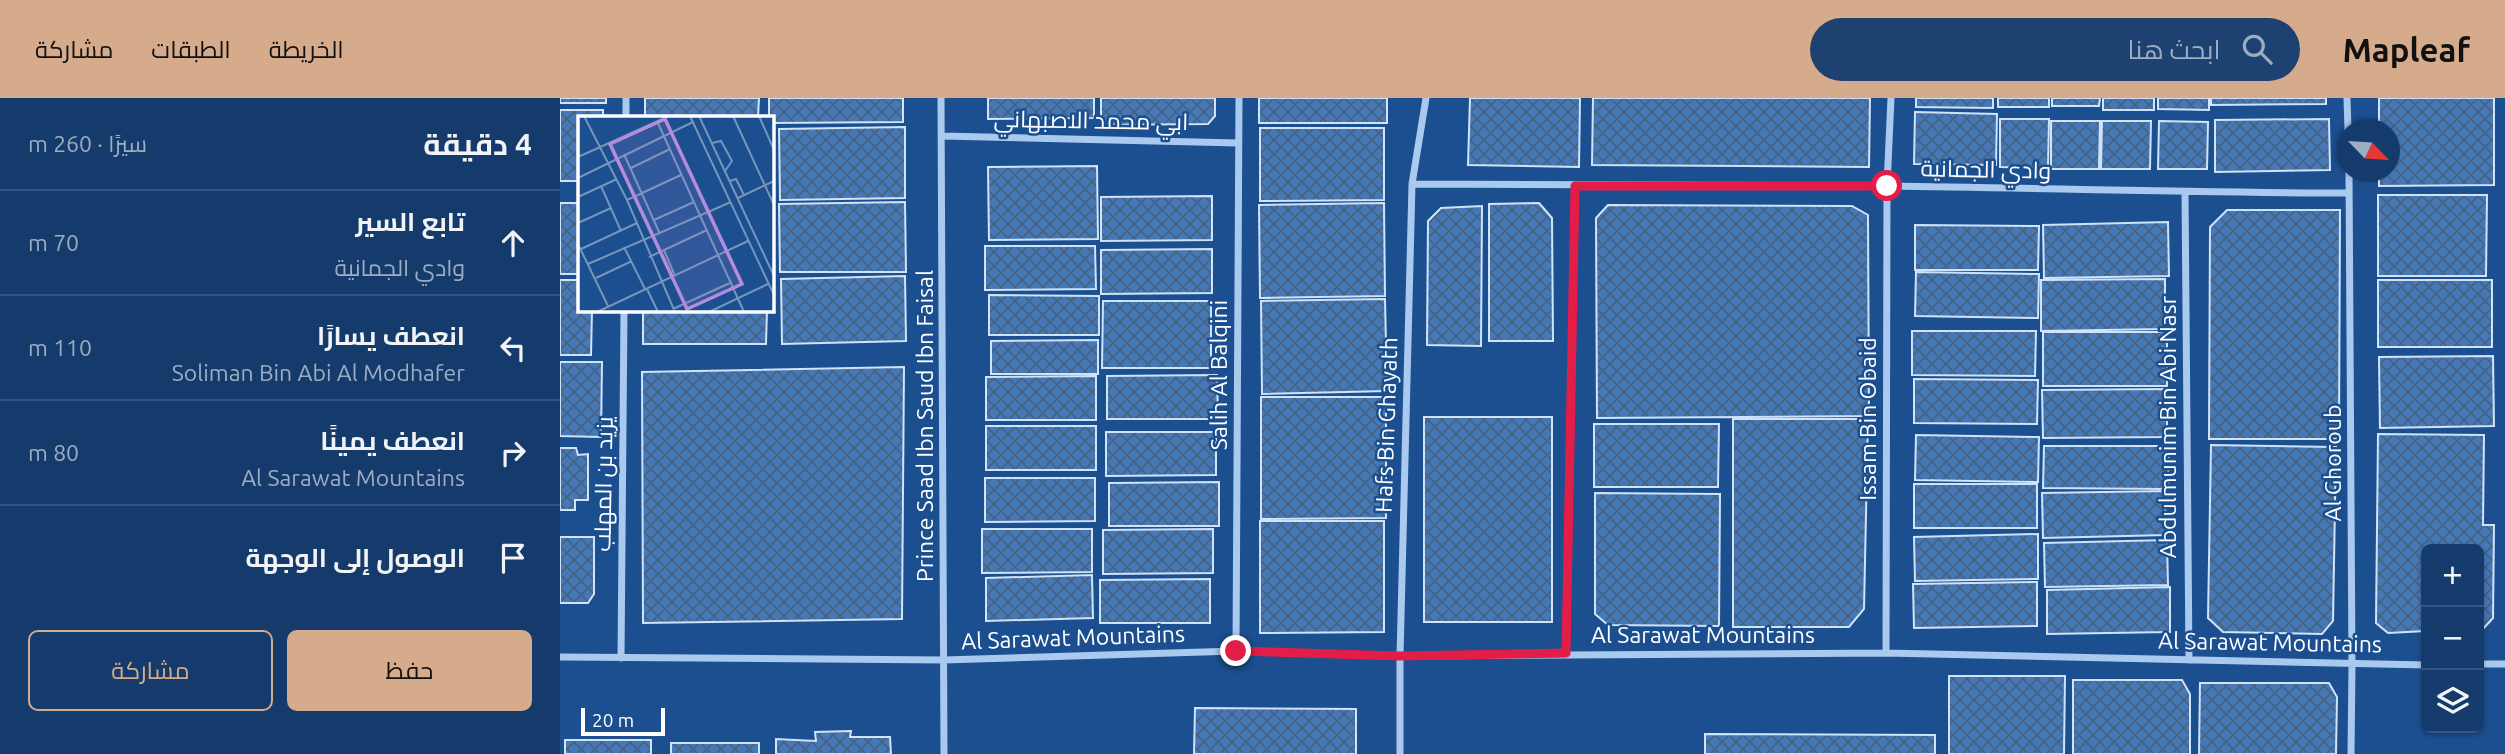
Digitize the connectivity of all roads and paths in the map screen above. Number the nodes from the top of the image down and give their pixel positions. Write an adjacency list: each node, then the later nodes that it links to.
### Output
1 (626, 98): 7 (street)
2 (942, 98): 9 (street, Prince Saad Ibn Saud Ibn Faisal)
3 (1239, 98): 10 (street, Salih Al Balqini)
4 (1426, 98): 12 (street, Hafs Bin Ghayath)
5 (1891, 98): 14 (street, Issam Bin Obaid)
6 (2347, 98): 8 (street)
7 (626, 116)
8 (2348, 119)
9 (942, 136): 10 (street, ابي محمد الاصبهاني); 24 (street, Prince Saad Ibn Saud Ibn Faisal)
10 (1238, 143): 18 (street, Salih Al Balqini)
11 (2349, 182): 16 (street, Al Ghoroub)
12 (1412, 184): 13 (street, وادي الجمانية); 21 (street, Hafs Bin Ghayath)
13 (1575, 186): 14 (street, وادي الجمانية); 19 (street)
14 (1887, 186): 15 (street, وادي الجمانية); 20 (street, Issam Bin Obaid)
15 (2185, 193): 16 (street, وادي الجمانية); 25 (street, Abdulmunim Bin Abi Nasr)
16 (2349, 193): 29 (street, Al Ghoroub)
17 (624, 312): 23 (street, يزيد بن المهلب)
18 (1236, 651): 21 (street, Al Sarawat Mountains); 24 (street, Al Sarawat Mountains)
19 (1566, 653): 20 (street, Al Sarawat Mountains); 21 (street, Al Sarawat Mountains)
20 (1886, 653): 25 (street, Al Sarawat Mountains)
21 (1400, 656): 31 (street, Hafs Bin Ghayath)
22 (560, 657): 23 (street, Al Sarawat Mountains)
23 (621, 658): 24 (street, Al Sarawat Mountains)
24 (944, 660): 30 (street, Prince Saad Ibn Saud Ibn Faisal)
25 (2189, 660): 29 (street, Al Sarawat Mountains)
26 (2421, 664): 29 (street, Al Sarawat Mountains)
27 (2484, 664): 28 (street)
28 (2505, 664)
29 (2352, 665): 32 (street, Al Ghoroub)
30 (944, 754)
31 (1400, 754)
32 (2351, 754)

